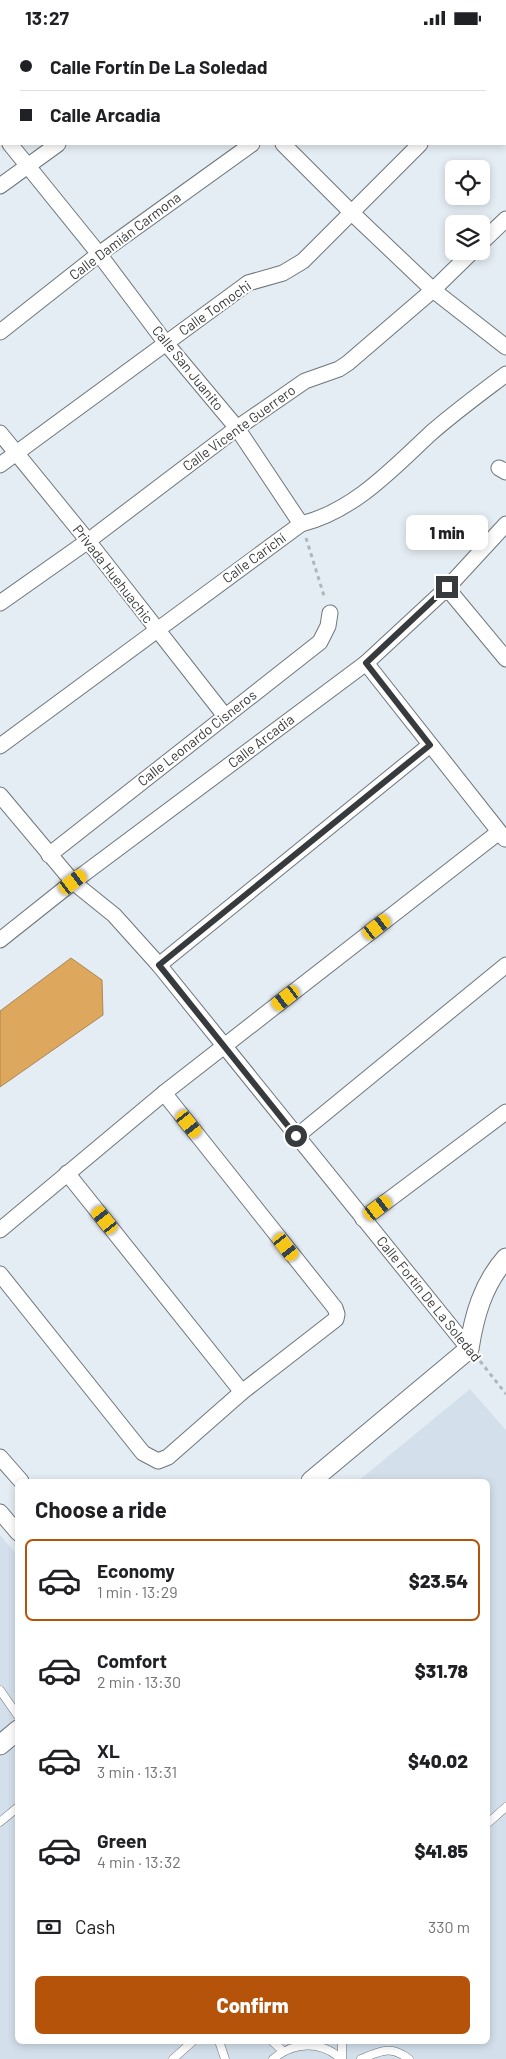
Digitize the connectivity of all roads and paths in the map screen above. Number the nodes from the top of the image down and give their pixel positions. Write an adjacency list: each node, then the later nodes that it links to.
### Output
1 (11, 145): 6 (street, Calle San Juanito)
2 (57, 145): 6 (street)
3 (251, 145): 11 (street, Calle Damián Carmona)
4 (284, 145): 8 (street)
5 (419, 145): 8 (street, Calle Tomochi)
6 (28, 167): 7 (street); 11 (street, Calle San Juanito)
7 (0, 186)
8 (352, 213): 13 (street); 15 (street, Calle Tomochi)
9 (506, 219): 10 (street)
10 (490, 234)
11 (99, 254): 14 (street, Calle Damián Carmona); 15 (street, Calle San Juanito)
12 (464, 260): 13 (street, Calle Vicente Guerrero)
13 (433, 290): 16 (street); 18 (street, Calle Vicente Guerrero)
14 (0, 332)
15 (165, 343): 18 (street, Calle San Juanito); 20 (street, Calle Tomochi)
16 (506, 347)
17 (506, 373): 22 (street, Calle Carichí)
18 (237, 428): 22 (street, Calle San Juanito); 24 (street, Calle Vicente Guerrero)
19 (0, 433): 20 (street, Privada Huehuachic)
20 (16, 453): 21 (street, Calle Tomochi); 24 (street, Privada Huehuachic)
21 (0, 465)
22 (301, 524): 27 (path); 28 (street, Calle Carichí)
23 (506, 524): 25 (street, Calle Arcadia)
24 (88, 541): 26 (street, Calle Vicente Guerrero); 28 (street, Privada Huehuachic)
25 (447, 587): 29 (street); 30 (street, Calle Arcadia)
26 (0, 603)
27 (330, 613): 31 (street, Calle Leonardo Cisneros)
28 (157, 629): 31 (street, Privada Huehuachic); 33 (street, Calle Carichí)
29 (506, 659)
30 (366, 663): 32 (street); 37 (street, Calle Arcadia)
31 (224, 716): 36 (street, Calle Leonardo Cisneros)
32 (430, 745): 35 (street); 39 (street)
33 (0, 746)
34 (0, 795): 36 (street, Calle Fortín De La Soledad)
35 (503, 836): 41 (street)
36 (49, 855): 37 (street, Calle Fortín De La Soledad)
37 (73, 882): 38 (street, Calle Arcadia); 39 (street, Calle Fortín De La Soledad)
38 (0, 940)
39 (159, 965): 41 (street, Calle Fortín De La Soledad)
40 (506, 965): 44 (street)
41 (224, 1045): 42 (street); 44 (street, Calle Fortín De La Soledad)
42 (164, 1093): 45 (street); 51 (street)
43 (506, 1112): 46 (street)
44 (296, 1136): 46 (street, Calle Fortín De La Soledad)
45 (67, 1173): 47 (street); 51 (street)
46 (363, 1219): 50 (street, Calle Fortín De La Soledad)
47 (0, 1230)
48 (506, 1258): 50 (street)
49 (0, 1274): 51 (street)
50 (469, 1349): 52 (path, Calle Fortín De La Soledad); 55 (street)
51 (242, 1392)
52 (506, 1394)
53 (0, 1457): 54 (street)
54 (19, 1479)
55 (312, 1479)
56 (0, 1512): 57 (street)
57 (15, 1530)
58 (0, 1690): 59 (lane)
59 (15, 1712)
60 (15, 1732): 61 (street)
61 (0, 1745)
62 (506, 1807): 64 (lane)
63 (15, 1810): 65 (lane)
64 (490, 1821)
65 (0, 1822)
66 (190, 2044): 73 (lane)
67 (220, 2044): 74 (lane)
68 (275, 2044): 72 (lane)
69 (298, 2044): 72 (lane)
70 (321, 2044): 76 (lane)
71 (342, 2044): 76 (lane)
72 (283, 2051): 75 (lane)
73 (173, 2059)
74 (225, 2059)
75 (273, 2059)
76 (341, 2059)
77 (361, 2059): 78 (lane)
78 (409, 2059)

